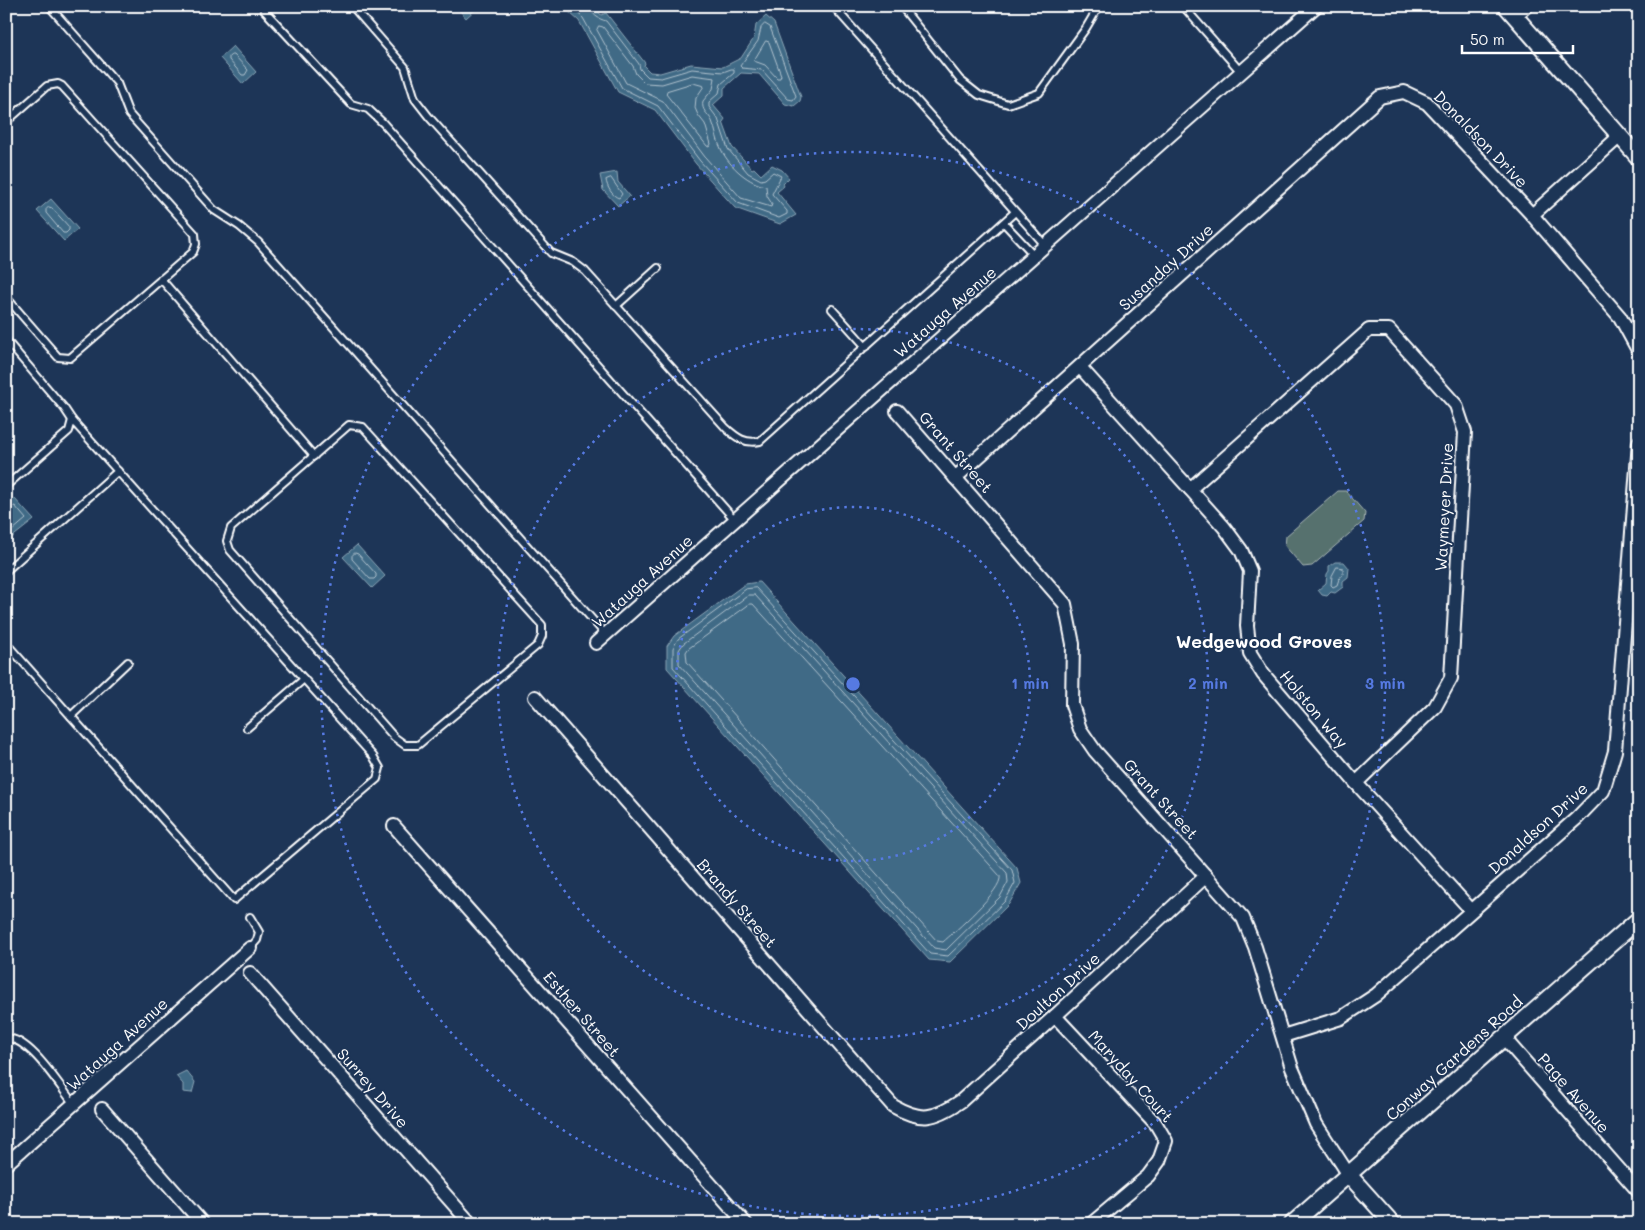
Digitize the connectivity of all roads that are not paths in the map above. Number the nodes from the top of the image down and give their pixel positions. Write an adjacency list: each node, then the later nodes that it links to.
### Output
1 (49, 6): 39 (lane)
2 (263, 6): 37 (lane)
3 (352, 6): 23 (lane)
4 (833, 6): 15 (lane)
5 (901, 6): 6 (lane)
6 (1099, 6)
7 (1183, 6): 10 (lane)
8 (1316, 6): 10 (street, Watauga Avenue)
9 (1516, 10): 13 (street)
10 (1241, 72): 18 (street, Watauga Avenue)
11 (1404, 92): 16 (street, Donaldson Drive); 28 (street, Susanday Drive)
12 (6, 122): 21 (lane)
13 (1620, 136): 14 (street); 16 (street)
14 (1639, 158)
15 (1015, 212): 17 (lane); 18 (lane)
16 (1532, 215): 27 (street, Donaldson Drive)
17 (1004, 223): 19 (lane); 26 (lane)
18 (1046, 245): 19 (street, Watauga Avenue)
19 (1034, 255): 37 (street, Watauga Avenue)
20 (658, 268): 23 (lane)
21 (161, 279): 22 (lane); 32 (lane)
22 (6, 297)
23 (616, 306): 26 (lane)
24 (832, 309): 26 (lane)
25 (6, 340): 30 (lane)
26 (866, 347)
27 (1639, 352)
28 (1080, 367): 34 (street, Susanday Drive); 36 (street, Holston Way)
29 (897, 412): 34 (street, Grant Street)
30 (72, 420): 33 (lane); 35 (lane)
31 (1639, 442): 49 (street, Donaldson Drive)
32 (314, 456): 32 (lane)
33 (118, 471): 38 (lane); 42 (lane)
34 (955, 478): 48 (street, Grant Street)
35 (6, 486)
36 (1190, 489): 46 (street, Holston Way); 46 (street, Waymeyer Drive)
37 (735, 520): 39 (street, Watauga Avenue)
38 (6, 572)
39 (601, 639)
40 (6, 643): 44 (lane)
41 (128, 662): 44 (lane)
42 (304, 679): 44 (lane); 45 (lane)
43 (535, 697): 60 (street, Brandy Street)
44 (71, 716)
45 (247, 728)
46 (1356, 783): 49 (street, Holston Way)
47 (394, 826): 66 (street, Esther Street)
48 (1206, 876): 54 (street, Doulton Drive); 55 (street, Grant Street)
49 (1471, 910): 55 (street, Donaldson Drive)
50 (250, 917): 52 (lane)
51 (1639, 919): 57 (street, Conway Gardens Road)
52 (250, 948): 58 (street, Watauga Avenue)
53 (250, 973): 65 (street, Surrey Drive)
54 (1055, 1016): 60 (street, Doulton Drive); 67 (street, Maryday Court)
55 (1283, 1036): 62 (street, Grant Street)
56 (6, 1038): 58 (lane)
57 (1504, 1038): 62 (street, Conway Gardens Road); 63 (street, Page Avenue)
58 (74, 1104): 61 (street, Watauga Avenue)
59 (102, 1109): 64 (street)
60 (923, 1117)
61 (6, 1164)
62 (1350, 1174): 68 (street, Conway Gardens Road); 69 (street, Grant Street)
63 (1639, 1192)
64 (203, 1224)
65 (471, 1224)
66 (746, 1224)
67 (1091, 1224)
68 (1292, 1224)
69 (1393, 1224)

